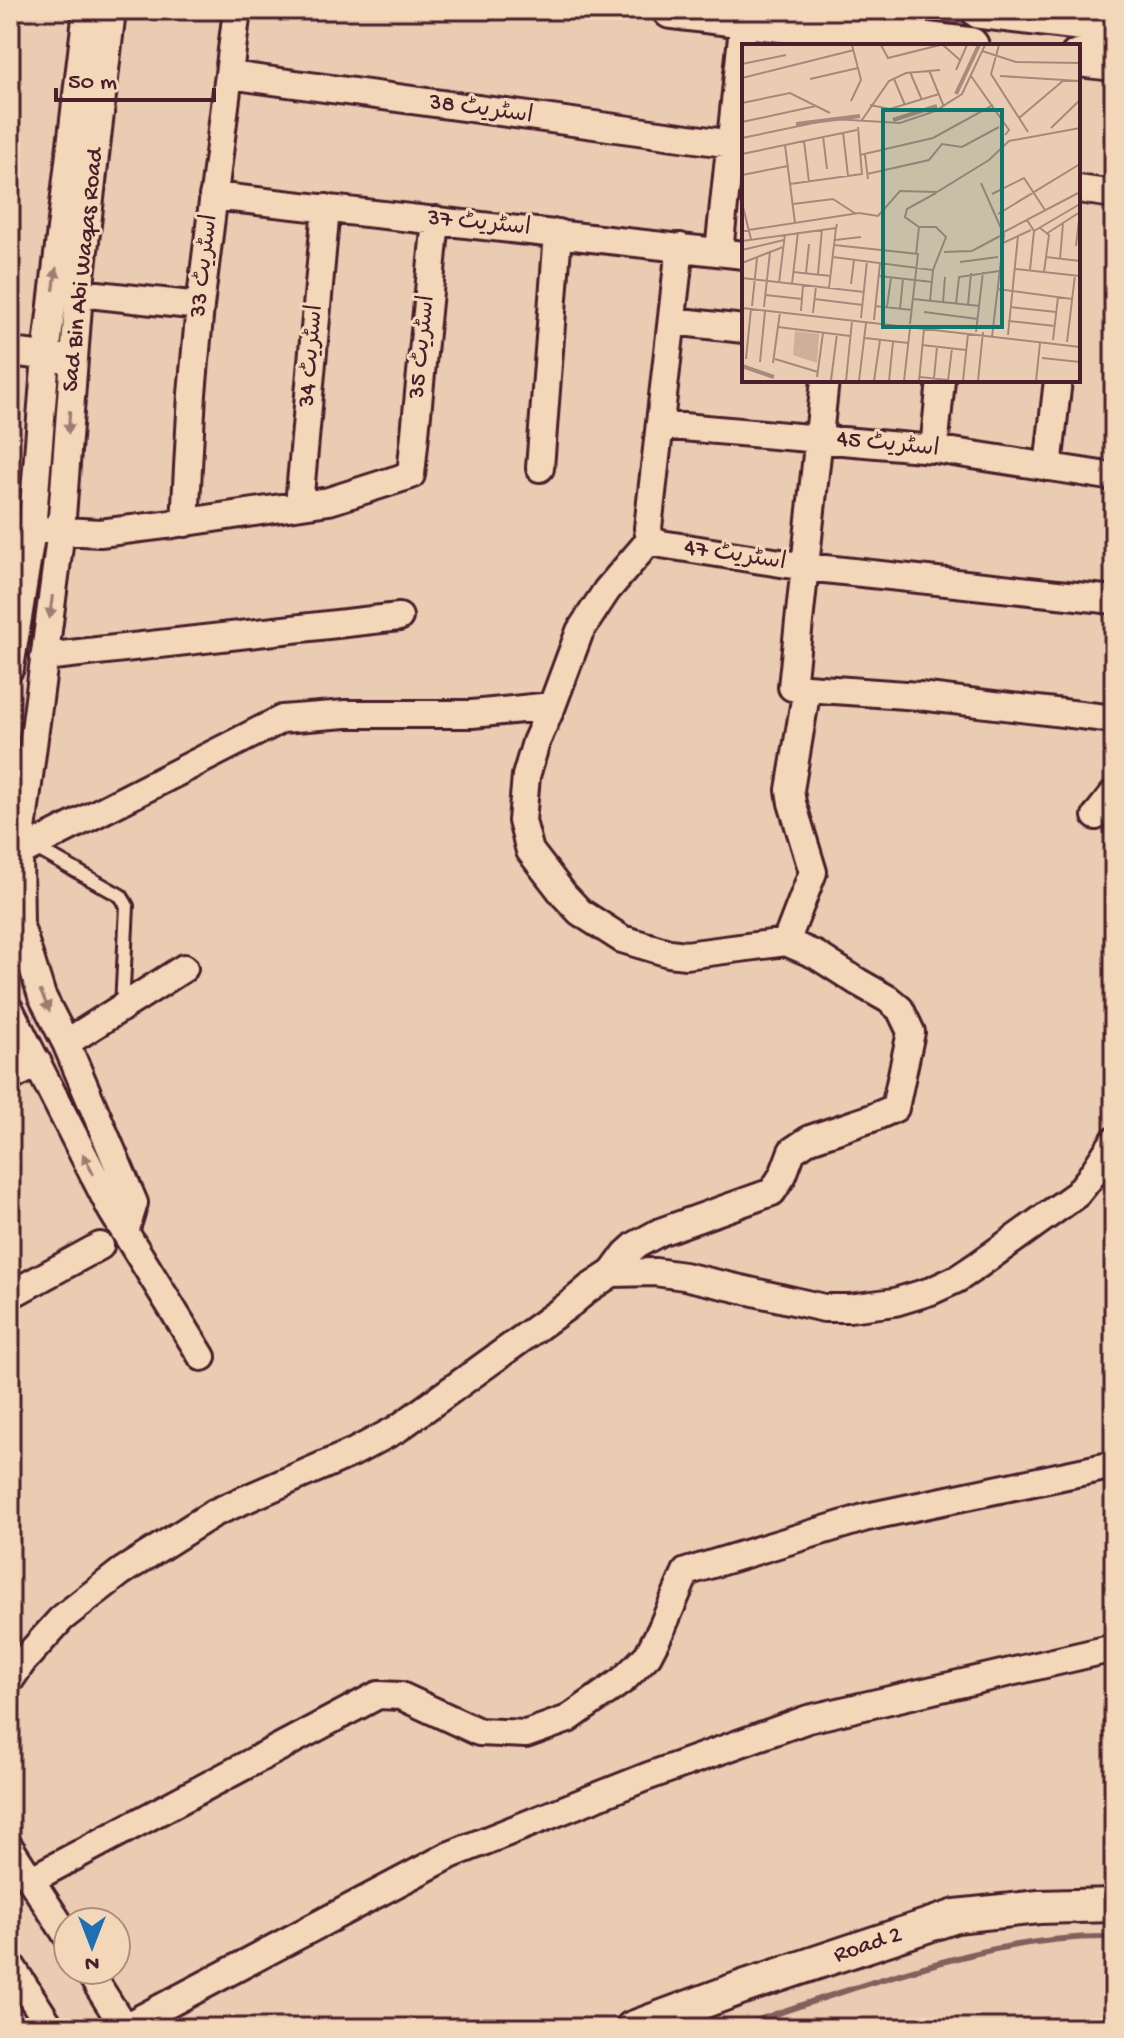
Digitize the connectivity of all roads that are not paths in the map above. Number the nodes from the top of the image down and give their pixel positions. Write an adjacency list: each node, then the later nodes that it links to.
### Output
1 (87, 10): 27 (street, Sad Bin Abi Waqas Road, one-way to 1)
2 (112, 10): 22 (street, Sad Bin Abi Waqas Road)
3 (237, 10): 12 (street, اسٹریٹ 33)
4 (671, 10): 6 (main road)
5 (980, 10): 7 (main road)
6 (744, 18): 8 (main road); 13 (street)
7 (1114, 26)
8 (864, 40): 9 (main road)
9 (935, 44)
10 (1080, 58): 11 (main road)
11 (1114, 62)
12 (230, 75): 13 (street, اسٹریٹ 38); 16 (street, اسٹریٹ 33)
13 (732, 144): 21 (street)
14 (1114, 194): 15 (street)
15 (1080, 195)
16 (213, 196): 17 (street, اسٹریٹ 37); 23 (street, اسٹریٹ 33)
17 (326, 208): 18 (street, اسٹریٹ 37); 38 (street, اسٹریٹ 34)
18 (436, 220): 19 (street, اسٹریٹ 37); 38 (street, اسٹریٹ 35)
19 (558, 233): 20 (street, اسٹریٹ 37); 36 (street)
20 (680, 247): 21 (street, اسٹریٹ 37); 24 (street, اسٹریٹ 47)
21 (732, 253)
22 (79, 293): 23 (street); 28 (street, Sad Bin Abi Waqas Road)
23 (200, 306): 39 (street, اسٹریٹ 33)
24 (672, 321): 25 (street); 32 (street, اسٹریٹ 47)
25 (742, 329)
26 (10, 352): 27 (street)
27 (46, 356): 28 (street); 40 (street, Sad Bin Abi Waqas Road)
28 (73, 359): 41 (street, Sad Bin Abi Waqas Road, one-way to 41)
29 (825, 382): 33 (street)
30 (941, 382): 34 (street)
31 (1058, 382): 35 (street)
32 (660, 425): 33 (street, اسٹریٹ 45); 42 (street, اسٹریٹ 47)
33 (817, 439): 34 (street, اسٹریٹ 45); 43 (street)
34 (934, 449): 35 (street, اسٹریٹ 45)
35 (1048, 467): 37 (street, اسٹریٹ 45)
36 (540, 468)
37 (1114, 477)
38 (299, 505): 39 (street)
39 (185, 523): 41 (street)
40 (32, 530): 41 (street); 47 (street, Sad Bin Abi Waqas Road)
41 (61, 530): 46 (street, Sad Bin Abi Waqas Road, one-way to 46)
42 (650, 540): 43 (street, اسٹریٹ 47); 49 (street)
43 (806, 567): 44 (street, اسٹریٹ 47); 48 (street)
44 (1114, 600)
45 (399, 617): 46 (street)
46 (44, 657): 53 (street, Sad Bin Abi Waqas Road)
47 (10, 668)
48 (799, 688): 50 (street); 54 (street)
49 (552, 706): 53 (street); 54 (street)
50 (1114, 719)
51 (1114, 793): 52 (street)
52 (1096, 816)
53 (26, 850): 56 (lane); 58 (street, Sad Bin Abi Waqas Road, one-way to 58)
54 (786, 942): 64 (street)
55 (184, 968): 56 (street)
56 (122, 1007): 58 (street)
57 (10, 1010): 59 (street)
58 (66, 1043): 62 (street, Sad Bin Abi Waqas Road)
59 (38, 1063): 60 (street); 62 (street, one-way to 59)
60 (10, 1078)
61 (1114, 1141): 64 (street)
62 (125, 1232): 66 (street)
63 (100, 1246): 65 (street)
64 (612, 1273): 69 (street)
65 (10, 1295)
66 (202, 1357)
67 (1114, 1465): 71 (street)
68 (1114, 1648): 76 (street)
69 (10, 1680)
70 (10, 1848): 71 (street)
71 (32, 1879): 73 (street)
72 (1114, 1905): 78 (street, Road 2)
73 (52, 1911)
74 (10, 1964): 77 (street)
75 (98, 1986): 76 (street)
76 (123, 2027)
77 (51, 2028)
78 (632, 2028)

